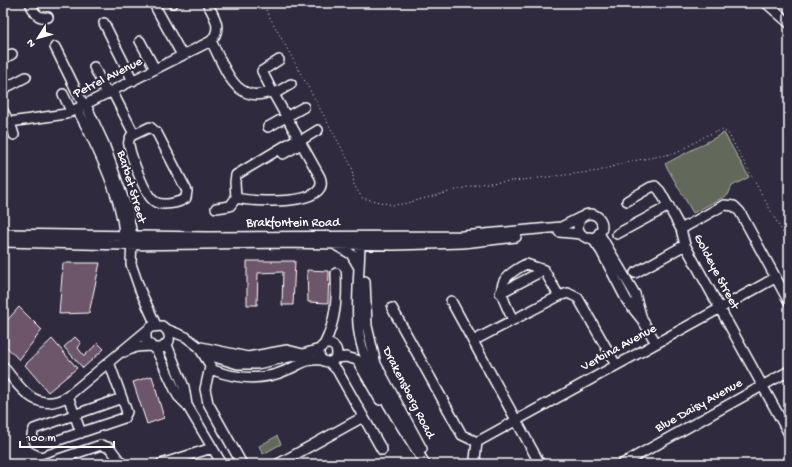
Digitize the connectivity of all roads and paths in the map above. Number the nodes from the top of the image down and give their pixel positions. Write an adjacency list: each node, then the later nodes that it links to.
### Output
1 (30, 3): 6 (street)
2 (207, 3): 10 (street)
3 (262, 3): 53 (path)
4 (766, 3): 7 (street)
5 (156, 8): 14 (street)
6 (48, 17)
7 (789, 23)
8 (104, 26): 20 (street)
9 (164, 29): 14 (street)
10 (213, 37): 14 (street, Petrel Avenue); 24 (street)
11 (140, 40): 18 (street)
12 (55, 51): 27 (street)
13 (12, 54): 15 (street)
14 (180, 56): 18 (street, Petrel Avenue)
15 (3, 59)
16 (279, 60): 24 (street)
17 (94, 67): 23 (street)
18 (155, 69): 20 (street, Petrel Avenue)
19 (26, 76): 22 (street)
20 (132, 82): 23 (street, Petrel Avenue)
21 (291, 84): 24 (street)
22 (3, 88)
23 (110, 92): 27 (street, Petrel Avenue); 33 (street)
24 (273, 92): 29 (street)
25 (63, 94): 27 (street)
26 (304, 107): 29 (street)
27 (80, 108): 30 (street, Petrel Avenue); 48 (street, Barbet Street)
28 (3, 112): 30 (street)
29 (286, 117): 31 (street); 35 (street)
30 (7, 123): 34 (street)
31 (268, 127)
32 (318, 130): 35 (street)
33 (134, 134): 33 (street)
34 (14, 135)
35 (300, 141): 36 (street); 37 (street); 37 (street)
36 (283, 154)
37 (236, 198): 40 (street)
38 (627, 201): 39 (street)
39 (669, 206): 42 (street); 45 (street)
40 (216, 208)
41 (581, 218): 43 (street); 46 (street); 47 (street, Brakfontein Road)
42 (682, 229): 52 (street, Goldeye Street); 58 (street, Goldeye Street)
43 (599, 233): 46 (street); 66 (street)
44 (3, 234): 48 (street, Brakfontein Road)
45 (617, 234)
46 (585, 236): 47 (street, Brakfontein Road); 66 (street)
47 (473, 239): 49 (street, Brakfontein Road)
48 (128, 240): 49 (street, Brakfontein Road); 50 (street, Brakfontein Road); 51 (street, Brakfontein Road); 67 (street, Barbet Street)
49 (362, 240): 51 (street, Brakfontein Road); 57 (street, Drakensberg Road); 103 (street, Drakensberg Road)
50 (3, 242)
51 (324, 243): 57 (street)
52 (685, 244): 56 (street); 64 (street, Goldeye Street)
53 (789, 244)
54 (544, 270): 59 (street); 59 (street); 60 (street)
55 (336, 273): 74 (street)
56 (635, 273)
57 (360, 276): 91 (street, Drakensberg Road)
58 (775, 278): 62 (street, Goldeye Street); 64 (street, Verbina Avenue)
59 (500, 293): 65 (street)
60 (559, 296): 65 (street); 79 (street)
61 (450, 301): 70 (street)
62 (789, 302)
63 (392, 308): 93 (street)
64 (720, 308): 72 (street, Verbina Avenue); 83 (street, Goldeye Street)
65 (513, 320): 70 (street)
66 (643, 321): 72 (street)
67 (150, 329): 68 (street); 75 (street); 76 (street)
68 (166, 329): 69 (street); 71 (street)
69 (186, 337): 71 (street); 73 (street)
70 (473, 341): 89 (street)
71 (168, 343): 75 (street); 86 (street)
72 (656, 343): 79 (street, Verbina Avenue)
73 (197, 345): 74 (street); 81 (street)
74 (325, 346): 77 (street); 77 (street)
75 (153, 348): 76 (street); 86 (street)
76 (117, 355): 78 (street)
77 (330, 360): 81 (street); 88 (street); 91 (street)
78 (109, 362): 84 (street); 85 (street)
79 (616, 365): 89 (street, Verbina Avenue)
80 (3, 366): 84 (street)
81 (210, 367): 100 (street)
82 (789, 371): 83 (street, Blue Daisy Avenue)
83 (763, 386): 92 (street, Goldeye Street); 106 (street, Blue Daisy Avenue)
84 (68, 396): 87 (street)
85 (122, 398): 87 (street); 90 (street)
86 (187, 404): 94 (street)
87 (74, 415): 90 (street); 90 (street)
88 (363, 417): 95 (street); 101 (street)
89 (517, 420): 93 (street, Verbina Avenue); 105 (street)
90 (81, 433)
91 (406, 434): 102 (street, Drakensberg Road)
92 (789, 434)
93 (477, 442): 104 (street)
94 (212, 448): 98 (street); 99 (street)
95 (382, 450)
96 (44, 464): 97 (street)
97 (122, 464)
98 (162, 464)
99 (222, 464)
100 (242, 464)
101 (278, 464)
102 (425, 464)
103 (431, 464)
104 (478, 464)
105 (540, 464)
106 (622, 464)

